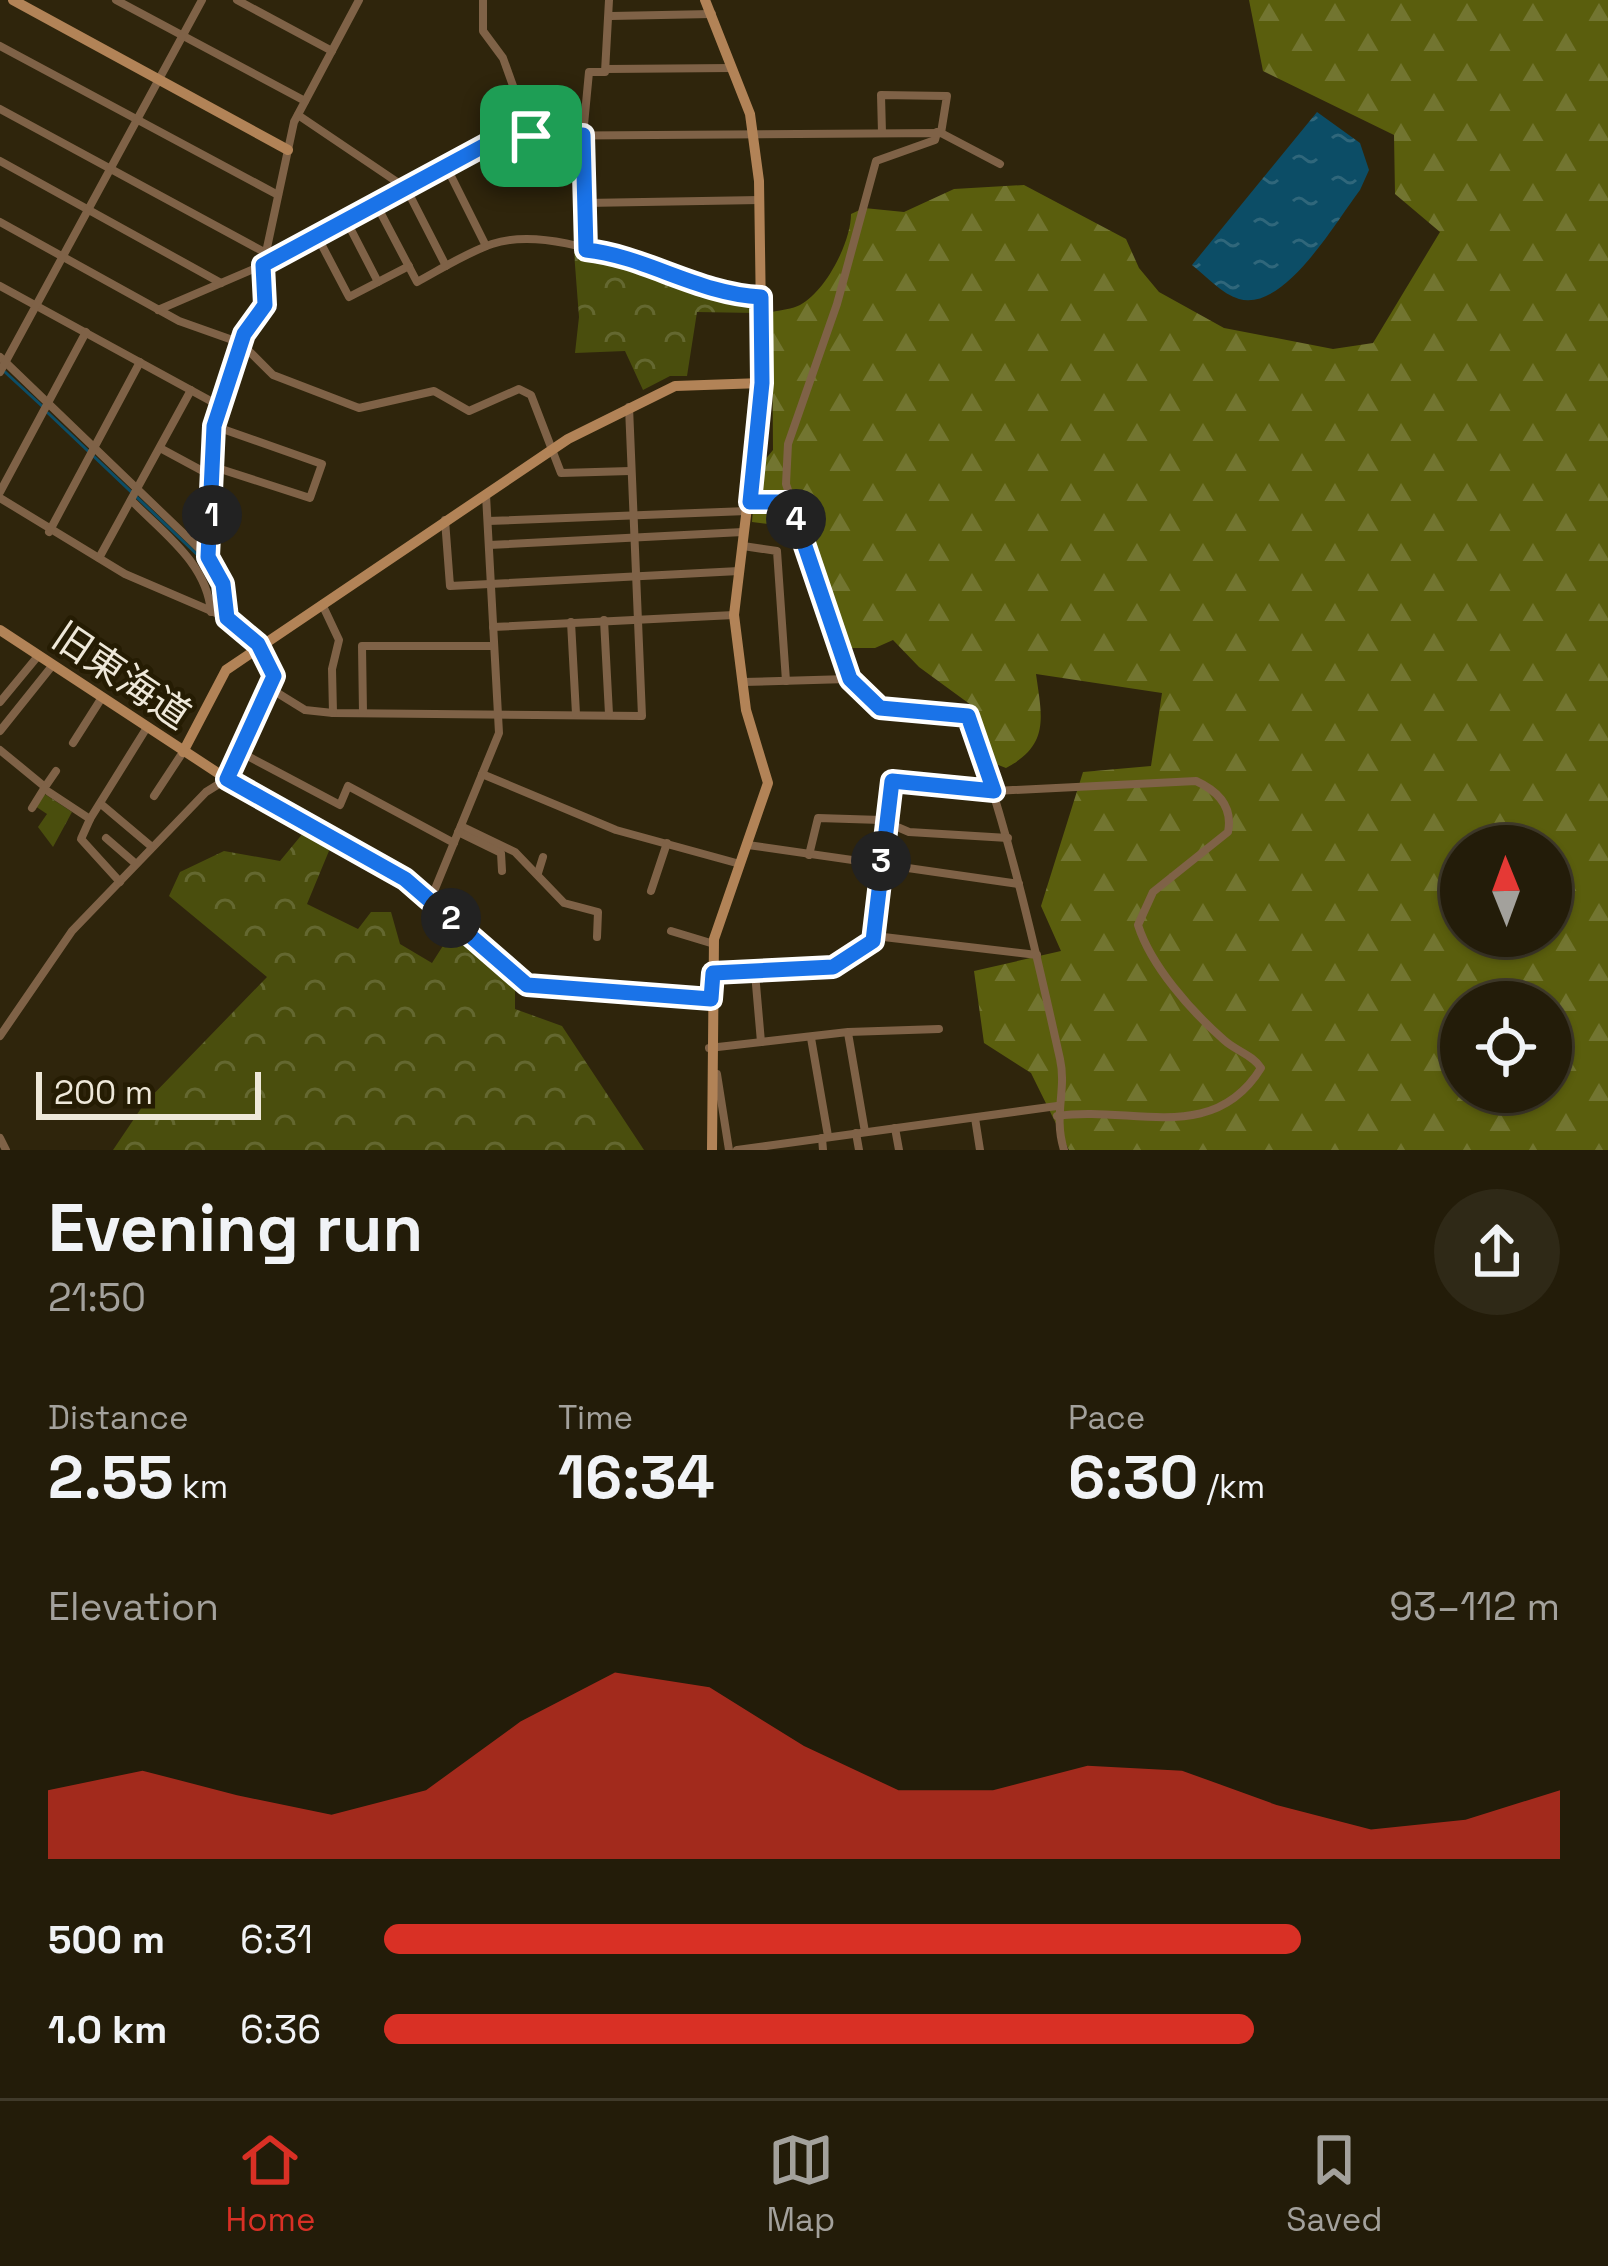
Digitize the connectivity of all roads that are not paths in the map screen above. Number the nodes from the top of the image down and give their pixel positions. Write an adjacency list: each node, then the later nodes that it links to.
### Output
1 (14, 0): 16 (street)
2 (116, 0): 11 (street)
3 (202, 0): 11 (street)
4 (238, 0): 13 (street)
5 (482, 0): 25 (street)
6 (609, 0): 10 (street)
7 (705, 0): 9 (street)
8 (357, 1): 13 (street)
9 (712, 14): 10 (street); 14 (street)
10 (611, 16): 15 (street)
11 (182, 36): 16 (street); 17 (street)
12 (0, 46): 20 (street)
13 (332, 51): 17 (street)
14 (734, 68): 15 (street); 24 (street)
15 (605, 69): 23 (street)
16 (158, 80): 20 (street); 26 (street)
17 (305, 101): 19 (street)
18 (0, 109): 30 (street)
19 (298, 115): 26 (street); 31 (street)
20 (136, 119): 30 (street); 32 (street)
21 (939, 132): 22 (street); 22 (street); 28 (street); 71 (street)
22 (882, 133): 24 (street)
23 (583, 135): 24 (street); 25 (street); 34 (street)
24 (754, 135): 33 (street)
25 (531, 136): 29 (street)
26 (288, 150): 32 (street)
27 (0, 160): 36 (street)
28 (1000, 164)
29 (446, 166): 31 (street); 40 (street)
30 (110, 168): 36 (street); 42 (street)
31 (406, 188): 35 (street); 46 (street)
32 (278, 195): 42 (street)
33 (760, 200): 34 (street); 50 (street)
34 (585, 203): 41 (street)
35 (376, 204): 37 (street); 45 (street)
36 (88, 208): 43 (street); 48 (street)
37 (346, 220): 39 (street); 47 (street)
38 (0, 222): 43 (street)
39 (317, 236): 44 (street); 47 (street)
40 (486, 246): 41 (street); 46 (street)
41 (586, 250): 50 (street)
42 (266, 253): 44 (street)
43 (62, 255): 51 (street); 52 (street)
44 (263, 265): 48 (street); 54 (street)
45 (409, 266): 46 (street); 47 (street)
46 (446, 266)
47 (378, 282)
48 (221, 283): 52 (street)
49 (0, 286): 51 (street)
50 (761, 297): 57 (street)
51 (35, 304): 53 (street); 56 (street)
52 (158, 310): 54 (street)
53 (86, 332): 55 (street); 60 (street)
54 (241, 343): 59 (street); 65 (street)
55 (140, 362): 58 (street); 64 (street)
56 (2, 365): 60 (street)
57 (762, 383): 61 (street); 72 (street)
58 (191, 390): 59 (street); 63 (street)
59 (218, 405): 62 (street)
60 (46, 406): 64 (street); 70 (street)
61 (629, 407): 65 (street); 67 (street)
62 (214, 426): 66 (street); 66 (street)
63 (160, 448): 66 (street); 68 (street)
64 (92, 450): 68 (street); 76 (street)
65 (551, 451): 67 (street); 69 (street)
66 (210, 470): 80 (street)
67 (630, 471): 73 (street)
68 (134, 492): 80 (street); 81 (street); 86 (street)
69 (486, 493): 74 (street); 75 (street)
70 (0, 495): 76 (street)
71 (790, 502): 72 (street); 98 (street)
72 (749, 507): 73 (street); 78 (street)
73 (630, 514): 75 (street); 77 (street)
74 (446, 520): 84 (street); 85 (street)
75 (488, 521): 79 (street)
76 (49, 532): 81 (street)
77 (632, 536): 78 (street); 79 (street); 83 (street)
78 (744, 538): 82 (street); 99 (street)
79 (489, 545): 84 (street)
80 (208, 557): 88 (street)
81 (99, 558): 86 (street)
82 (740, 571): 83 (street); 87 (street)
83 (635, 577): 84 (street); 89 (street)
84 (491, 586): 92 (street)
85 (322, 602): 94 (street); 105 (street)
86 (211, 612): 88 (street)
87 (734, 616): 89 (street); 100 (street)
88 (227, 618): 94 (street)
89 (638, 618): 90 (street); 108 (street)
90 (604, 620): 91 (street); 108 (street)
91 (571, 622): 92 (street); 107 (street)
92 (493, 627): 95 (street)
93 (1, 633): 96 (street, 旧東海道)
94 (258, 644): 101 (street); 113 (street)
95 (494, 646): 104 (street); 106 (street)
96 (38, 656): 97 (street, 旧東海道); 103 (street)
97 (52, 666): 102 (street, 旧東海道); 110 (street)
98 (850, 679): 99 (street); 119 (street)
99 (786, 681): 100 (street)
100 (742, 682): 130 (street)
101 (271, 689): 105 (street); 114 (street)
102 (101, 699): 109 (street, 旧東海道); 111 (street)
103 (0, 702)
104 (500, 712): 106 (street); 107 (street); 116 (street)
105 (333, 713): 106 (street)
106 (363, 713)
107 (576, 714): 108 (street)
108 (609, 715)
109 (146, 729): 113 (street, 旧東海道); 121 (street)
110 (0, 731)
111 (73, 743)
112 (0, 750): 118 (street)
113 (183, 752): 117 (street, 旧東海道); 120 (street)
114 (240, 752): 117 (street); 128 (street)
115 (56, 771): 118 (street)
116 (482, 774): 125 (street); 129 (street)
117 (227, 779): 131 (street); 142 (street, 旧東海道)
118 (47, 789): 122 (street); 123 (street)
119 (994, 791): 124 (street); 127 (street); 158 (street)
120 (154, 796)
121 (101, 804): 123 (street); 131 (street)
122 (32, 808)
123 (90, 819): 139 (street)
124 (886, 822): 127 (street); 132 (street); 136 (street)
125 (460, 829): 128 (street); 137 (street); 138 (street)
126 (106, 838): 134 (street)
127 (1009, 838): 140 (street)
128 (454, 843): 142 (street)
129 (667, 843): 135 (street); 141 (street)
130 (748, 845): 132 (street); 135 (street)
131 (152, 847): 134 (street)
132 (809, 855): 136 (street)
133 (543, 857): 138 (street)
134 (136, 864): 139 (street)
135 (740, 864): 146 (street)
136 (881, 867): 140 (street); 144 (street)
137 (502, 872)
138 (538, 872): 145 (street)
139 (119, 882): 153 (street)
140 (1020, 884): 147 (street)
141 (651, 891)
142 (430, 901): 150 (street, 旧東海道)
143 (670, 931): 146 (street)
144 (875, 936): 147 (street); 149 (street)
145 (597, 937)
146 (714, 944): 148 (street)
147 (1037, 955): 158 (street)
148 (713, 973): 149 (street); 150 (street)
149 (755, 973): 155 (street)
150 (711, 999): 156 (street)
151 (939, 1029): 152 (street)
152 (848, 1032): 154 (street); 161 (street)
153 (0, 1036)
154 (811, 1037): 155 (street); 162 (street)
155 (761, 1042): 156 (street)
156 (710, 1048): 157 (street)
157 (710, 1064): 165 (street); 166 (street)
158 (1057, 1111): 159 (street); 171 (street)
159 (975, 1118): 160 (street); 170 (street)
160 (895, 1128): 161 (street); 169 (street)
161 (860, 1132): 162 (street); 168 (street)
162 (825, 1137): 166 (street); 167 (street)
163 (0, 1138): 164 (street)
164 (6, 1150)
165 (712, 1150)
166 (733, 1150)
167 (823, 1150)
168 (859, 1150)
169 (899, 1150)
170 (980, 1150)
171 (1064, 1150)

